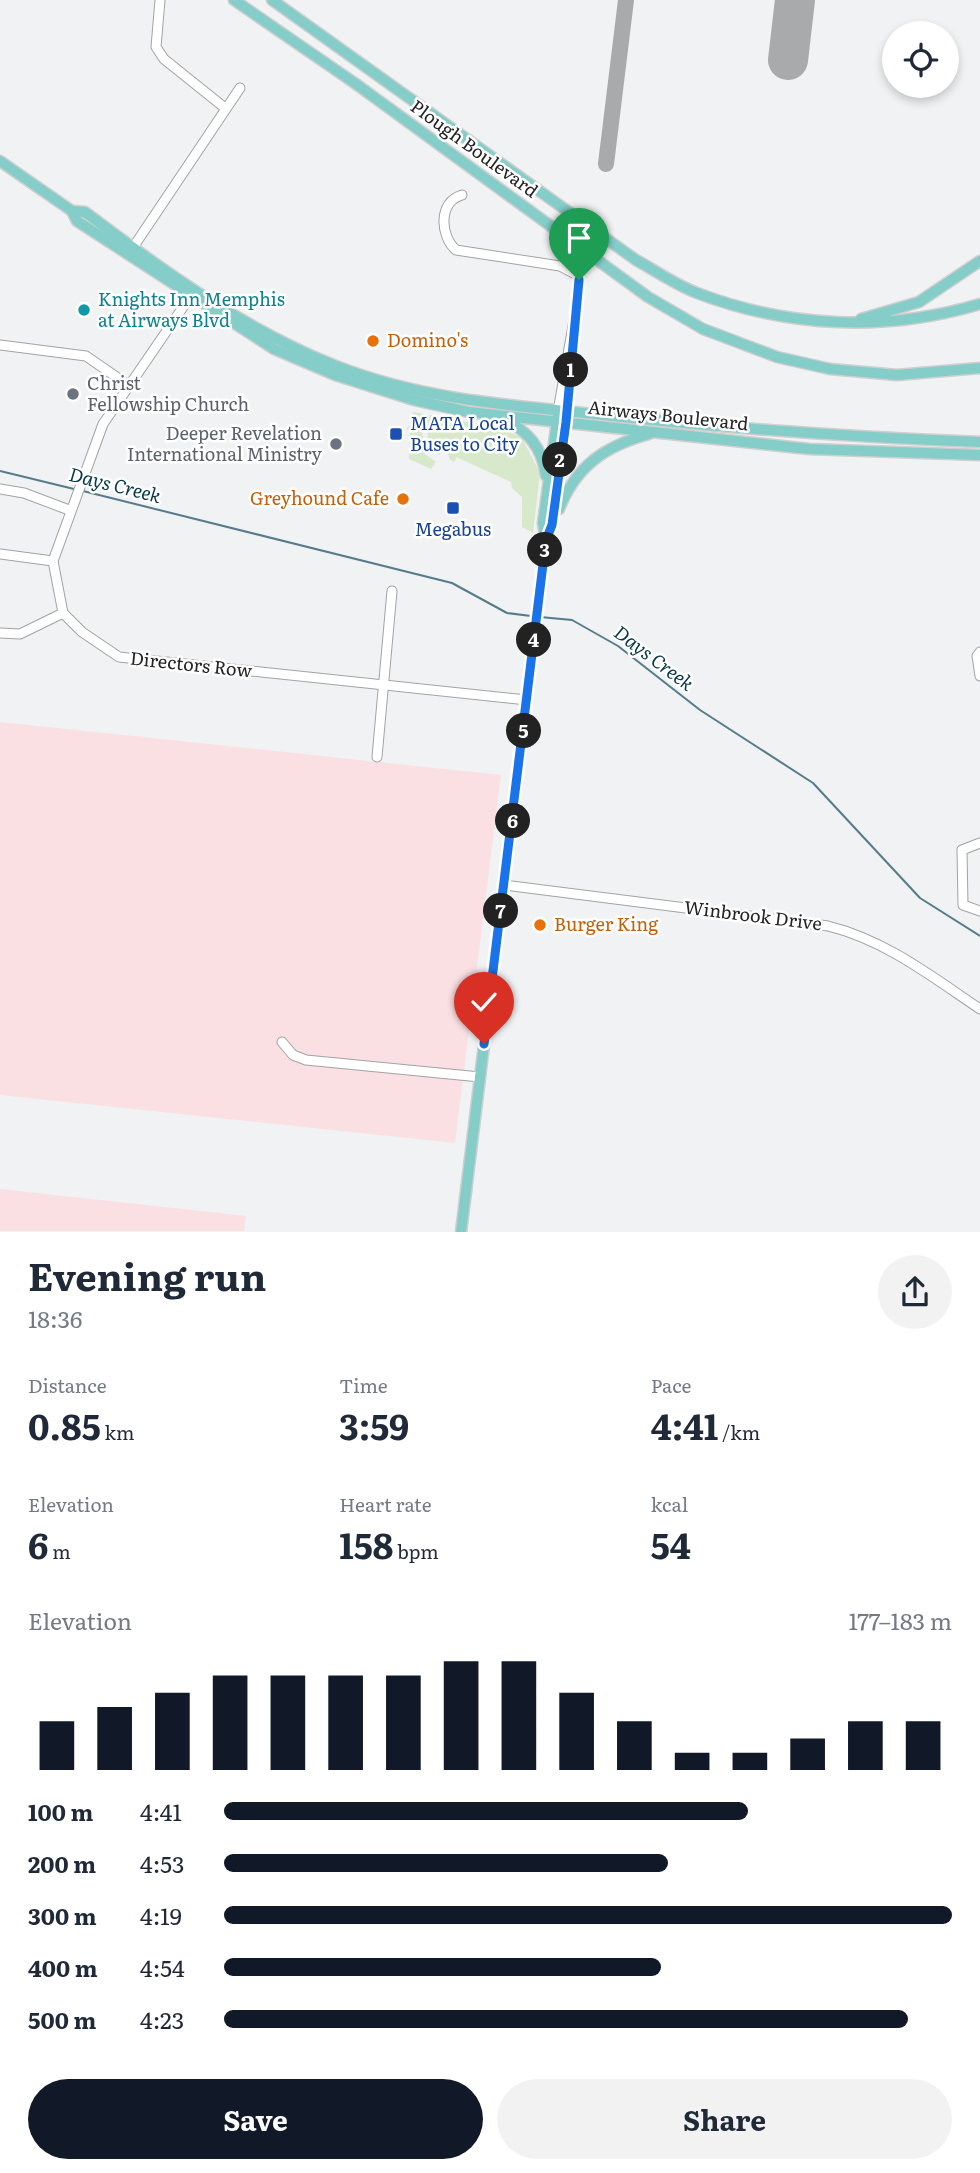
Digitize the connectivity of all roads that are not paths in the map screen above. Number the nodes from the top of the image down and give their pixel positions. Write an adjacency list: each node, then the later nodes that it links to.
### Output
1 (160, 0): 5 (street)
2 (234, 0): 14 (main road, Plough Boulevard)
3 (272, 0): 12 (main road, Plough Boulevard)
4 (240, 88): 5 (street)
5 (225, 108): 8 (street)
6 (0, 161): 8 (main road, Airways Boulevard)
7 (462, 195): 18 (street)
8 (130, 252): 10 (main road, Airways Boulevard)
9 (980, 261): 12 (main road)
10 (192, 293): 15 (street); 16 (main road, Airways Boulevard)
11 (980, 304): 12 (main road, Plough Boulevard)
12 (847, 323)
13 (0, 345): 15 (street)
14 (980, 368)
15 (128, 385): 24 (street)
16 (459, 405): 17 (main road, Airways Boulevard); 18 (main road, Airways Boulevard)
17 (496, 414): 18 (main road, Airways Boulevard); 22 (main road)
18 (562, 416): 19 (main road, Airways Boulevard); 20 (main road, Airways Boulevard); 22 (main road); 25 (main road)
19 (657, 433): 21 (main road, Airways Boulevard); 25 (main road)
20 (980, 442)
21 (980, 455)
22 (547, 487): 26 (main road)
23 (0, 489): 24 (street)
24 (70, 506): 28 (street)
25 (552, 525): 26 (main road)
26 (546, 540): 35 (main road)
27 (0, 554): 28 (street)
28 (52, 561): 30 (street)
29 (392, 591): 34 (street)
30 (63, 613): 31 (street); 34 (street, Directors Row)
31 (0, 633)
32 (980, 652): 33 (street)
33 (980, 676)
34 (385, 685): 35 (street, Directors Row); 36 (street)
35 (527, 701): 38 (main road)
36 (377, 757)
37 (980, 843): 39 (street)
38 (504, 885): 40 (street, Winbrook Drive); 42 (main road)
39 (980, 911)
40 (980, 1009)
41 (282, 1042): 42 (street)
42 (480, 1077): 43 (main road)
43 (461, 1231)

